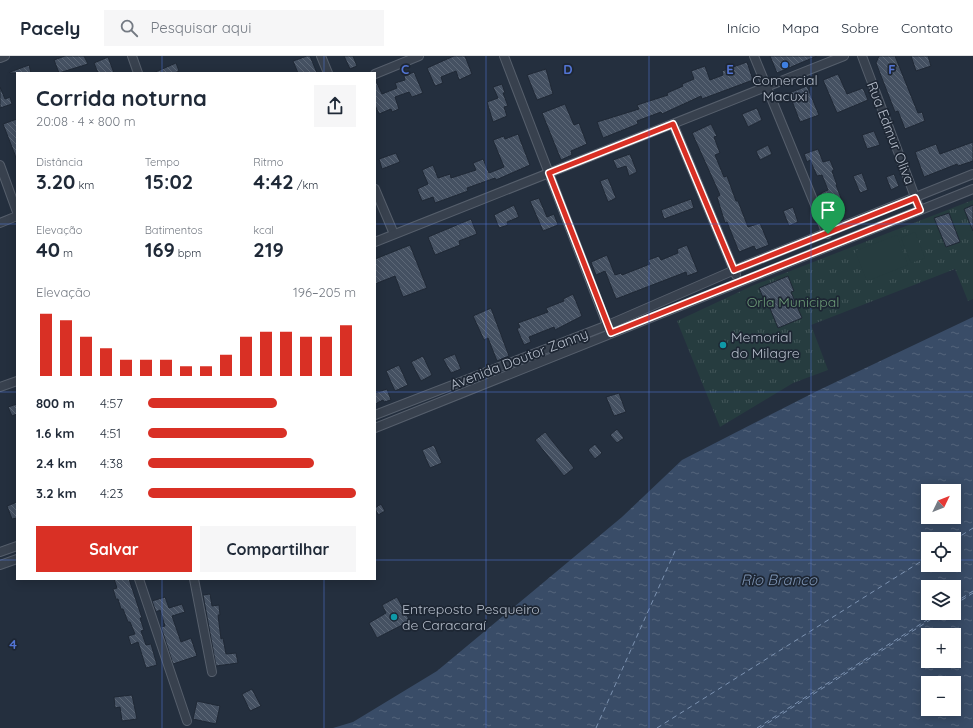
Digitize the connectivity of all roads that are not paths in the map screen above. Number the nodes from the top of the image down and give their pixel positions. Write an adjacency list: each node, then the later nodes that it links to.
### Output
1 (5, 56): 9 (street)
2 (132, 56): 10 (street)
3 (321, 56): 11 (street)
4 (419, 56): 12 (street)
5 (504, 56): 16 (street)
6 (754, 56): 13 (street)
7 (844, 56): 13 (street)
8 (862, 56): 20 (street, Rua Edmur Oliva)
9 (0, 58)
10 (138, 72)
11 (328, 72)
12 (376, 74)
13 (767, 87): 14 (street); 26 (street)
14 (673, 124): 16 (street); 28 (street)
15 (0, 165): 21 (street)
16 (549, 173): 25 (street); 30 (street)
17 (973, 174): 20 (street, Avenida Doutor Zanny)
18 (973, 189): 22 (street, Avenida Doutor Zanny)
19 (376, 191): 25 (street)
20 (915, 198): 22 (street, Rua Edmur Oliva); 26 (street, Avenida Doutor Zanny)
21 (16, 209)
22 (920, 210): 29 (street, Avenida Doutor Zanny)
23 (16, 216): 24 (street)
24 (0, 222)
25 (394, 234): 27 (street)
26 (828, 234): 28 (street, Avenida Doutor Zanny)
27 (376, 242)
28 (734, 270): 29 (street); 30 (street, Avenida Doutor Zanny)
29 (739, 282): 31 (street, Avenida Doutor Zanny)
30 (608, 325): 31 (street); 34 (street, Avenida Doutor Zanny)
31 (611, 333): 35 (street, Avenida Doutor Zanny)
32 (16, 381): 33 (street)
33 (0, 387)
34 (376, 416)
35 (376, 428)
36 (16, 546): 37 (street)
37 (0, 552)
38 (16, 559): 39 (street)
39 (0, 565)
40 (139, 580): 43 (street)
41 (194, 580): 42 (street)
42 (212, 672)
43 (188, 720)

